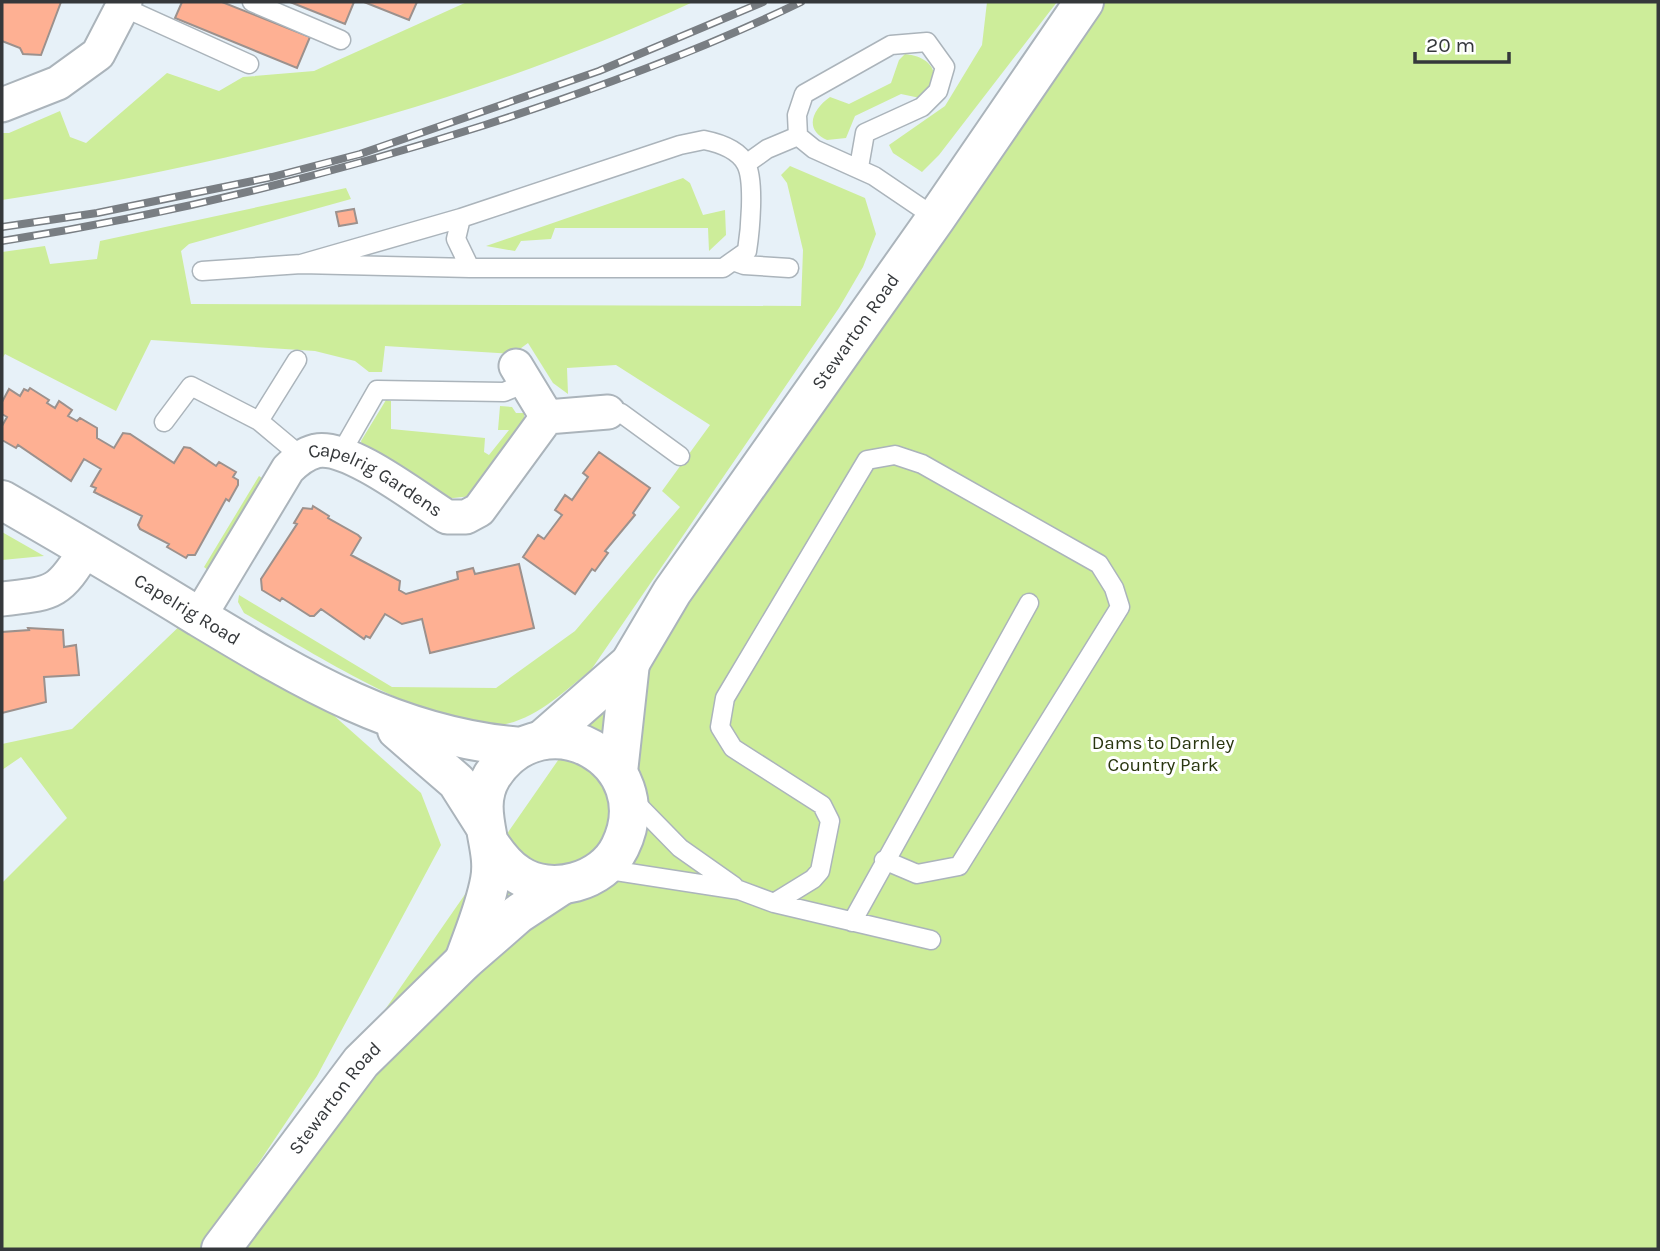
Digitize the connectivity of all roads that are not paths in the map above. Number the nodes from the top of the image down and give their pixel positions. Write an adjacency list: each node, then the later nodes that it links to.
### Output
1 (252, 2): 4 (lane)
2 (1084, 2): 11 (main road, Stewarton Road)
3 (124, 4): 5 (lane); 6 (street)
4 (341, 40)
5 (249, 64)
6 (2, 106)
7 (798, 136): 8 (lane); 9 (lane); 9 (lane)
8 (746, 164): 10 (lane); 12 (lane)
9 (859, 167): 11 (lane)
10 (461, 218): 13 (lane); 14 (lane)
11 (936, 218): 31 (main road, Stewarton Road)
12 (733, 261): 14 (lane); 15 (lane)
13 (301, 264): 14 (lane); 16 (lane)
14 (471, 268)
15 (789, 268)
16 (202, 271)
17 (297, 360): 21 (lane)
18 (521, 374): 20 (street); 23 (lane)
19 (608, 412): 20 (street); 24 (lane)
20 (547, 417): 23 (street, Capelrig Gardens)
21 (259, 421): 22 (lane); 25 (lane)
22 (164, 422)
23 (341, 453): 25 (street, Capelrig Gardens)
24 (680, 456)
25 (302, 457): 30 (street, Capelrig Gardens)
26 (2, 500): 27 (main road, Capelrig Road)
27 (86, 549): 28 (street); 30 (main road, Capelrig Road)
28 (2, 599)
29 (1029, 603): 36 (lane)
30 (199, 617): 32 (main road, Capelrig Road)
31 (630, 663): 33 (main road, Stewarton Road); 34 (main road, Stewarton Road)
32 (376, 713): 33 (main road, Capelrig Road); 35 (main road, Capelrig Road)
33 (531, 744): 34 (main road); 35 (main road, Stewarton Road)
34 (622, 782): 37 (main road, Stewarton Road); 39 (lane)
35 (487, 833): 38 (main road, Stewarton Road); 43 (main road, Stewarton Road)
36 (884, 860): 40 (lane); 41 (lane)
37 (602, 869): 38 (main road, Stewarton Road); 39 (lane)
38 (562, 885): 43 (main road, Stewarton Road)
39 (739, 890): 40 (lane)
40 (774, 903): 41 (lane)
41 (852, 922): 42 (lane)
42 (931, 940)
43 (464, 961): 44 (main road, Stewarton Road)
44 (221, 1249)

